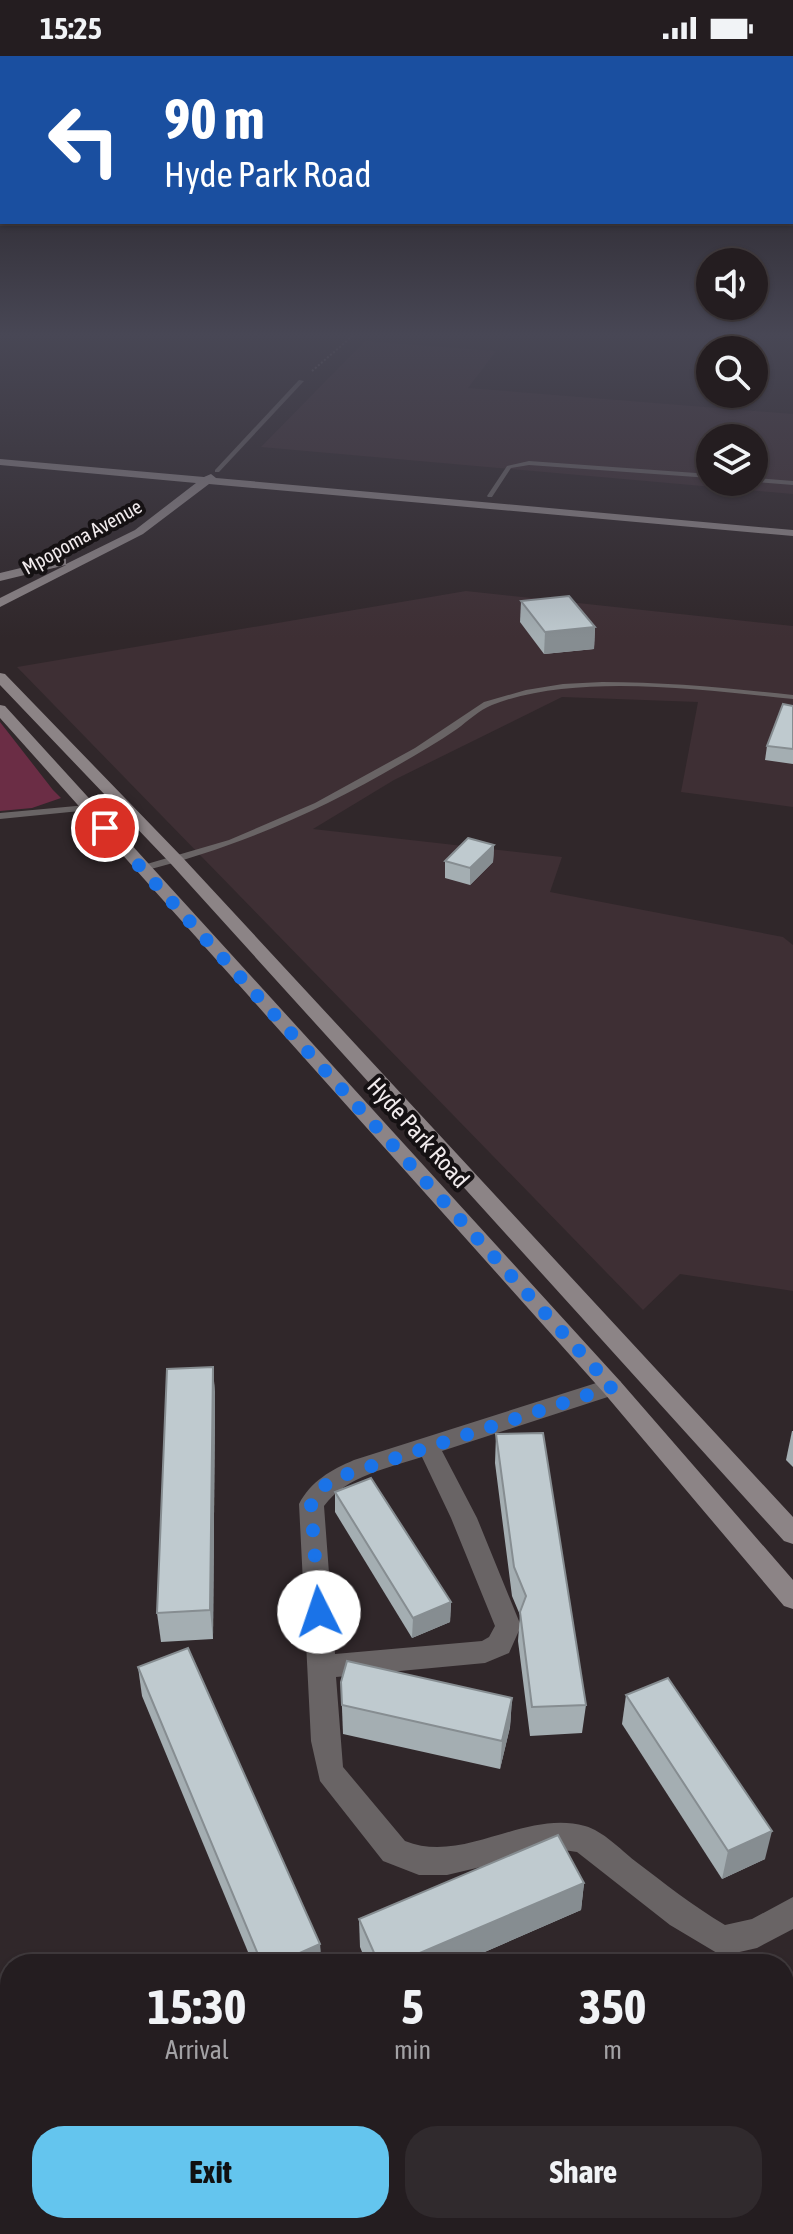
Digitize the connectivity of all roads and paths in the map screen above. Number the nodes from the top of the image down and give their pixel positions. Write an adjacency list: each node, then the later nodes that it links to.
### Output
1 (251, 435): 6 (lane)
2 (0, 452): 6 (street)
3 (0, 462): 4 (street)
4 (137, 474): 6 (street); 11 (street)
5 (696, 475): 10 (lane)
6 (212, 476): 9 (street); 10 (street); 11 (street, Mpopoma Avenue)
7 (768, 481): 8 (lane)
8 (793, 483)
9 (248, 484): 11 (street); 13 (street)
10 (490, 496): 12 (street)
11 (172, 507): 14 (street, Mpopoma Avenue)
12 (793, 522)
13 (793, 533)
14 (96, 553): 15 (street); 16 (street, Mpopoma Avenue)
15 (0, 577)
16 (0, 603)
17 (0, 677): 22 (street, Hyde Park Road)
18 (793, 697): 22 (lane)
19 (0, 709): 20 (street, Hyde Park Road)
20 (87, 808): 21 (lane); 23 (street, Hyde Park Road)
21 (0, 816)
22 (177, 861): 23 (lane); 26 (street, Hyde Park Road)
23 (143, 868): 24 (street, Hyde Park Road)
24 (612, 1387): 25 (street); 27 (street, Hyde Park Road)
25 (428, 1446): 28 (street); 28 (street)
26 (793, 1534)
27 (793, 1598)
28 (322, 1667): 29 (street)
29 (793, 1912)

